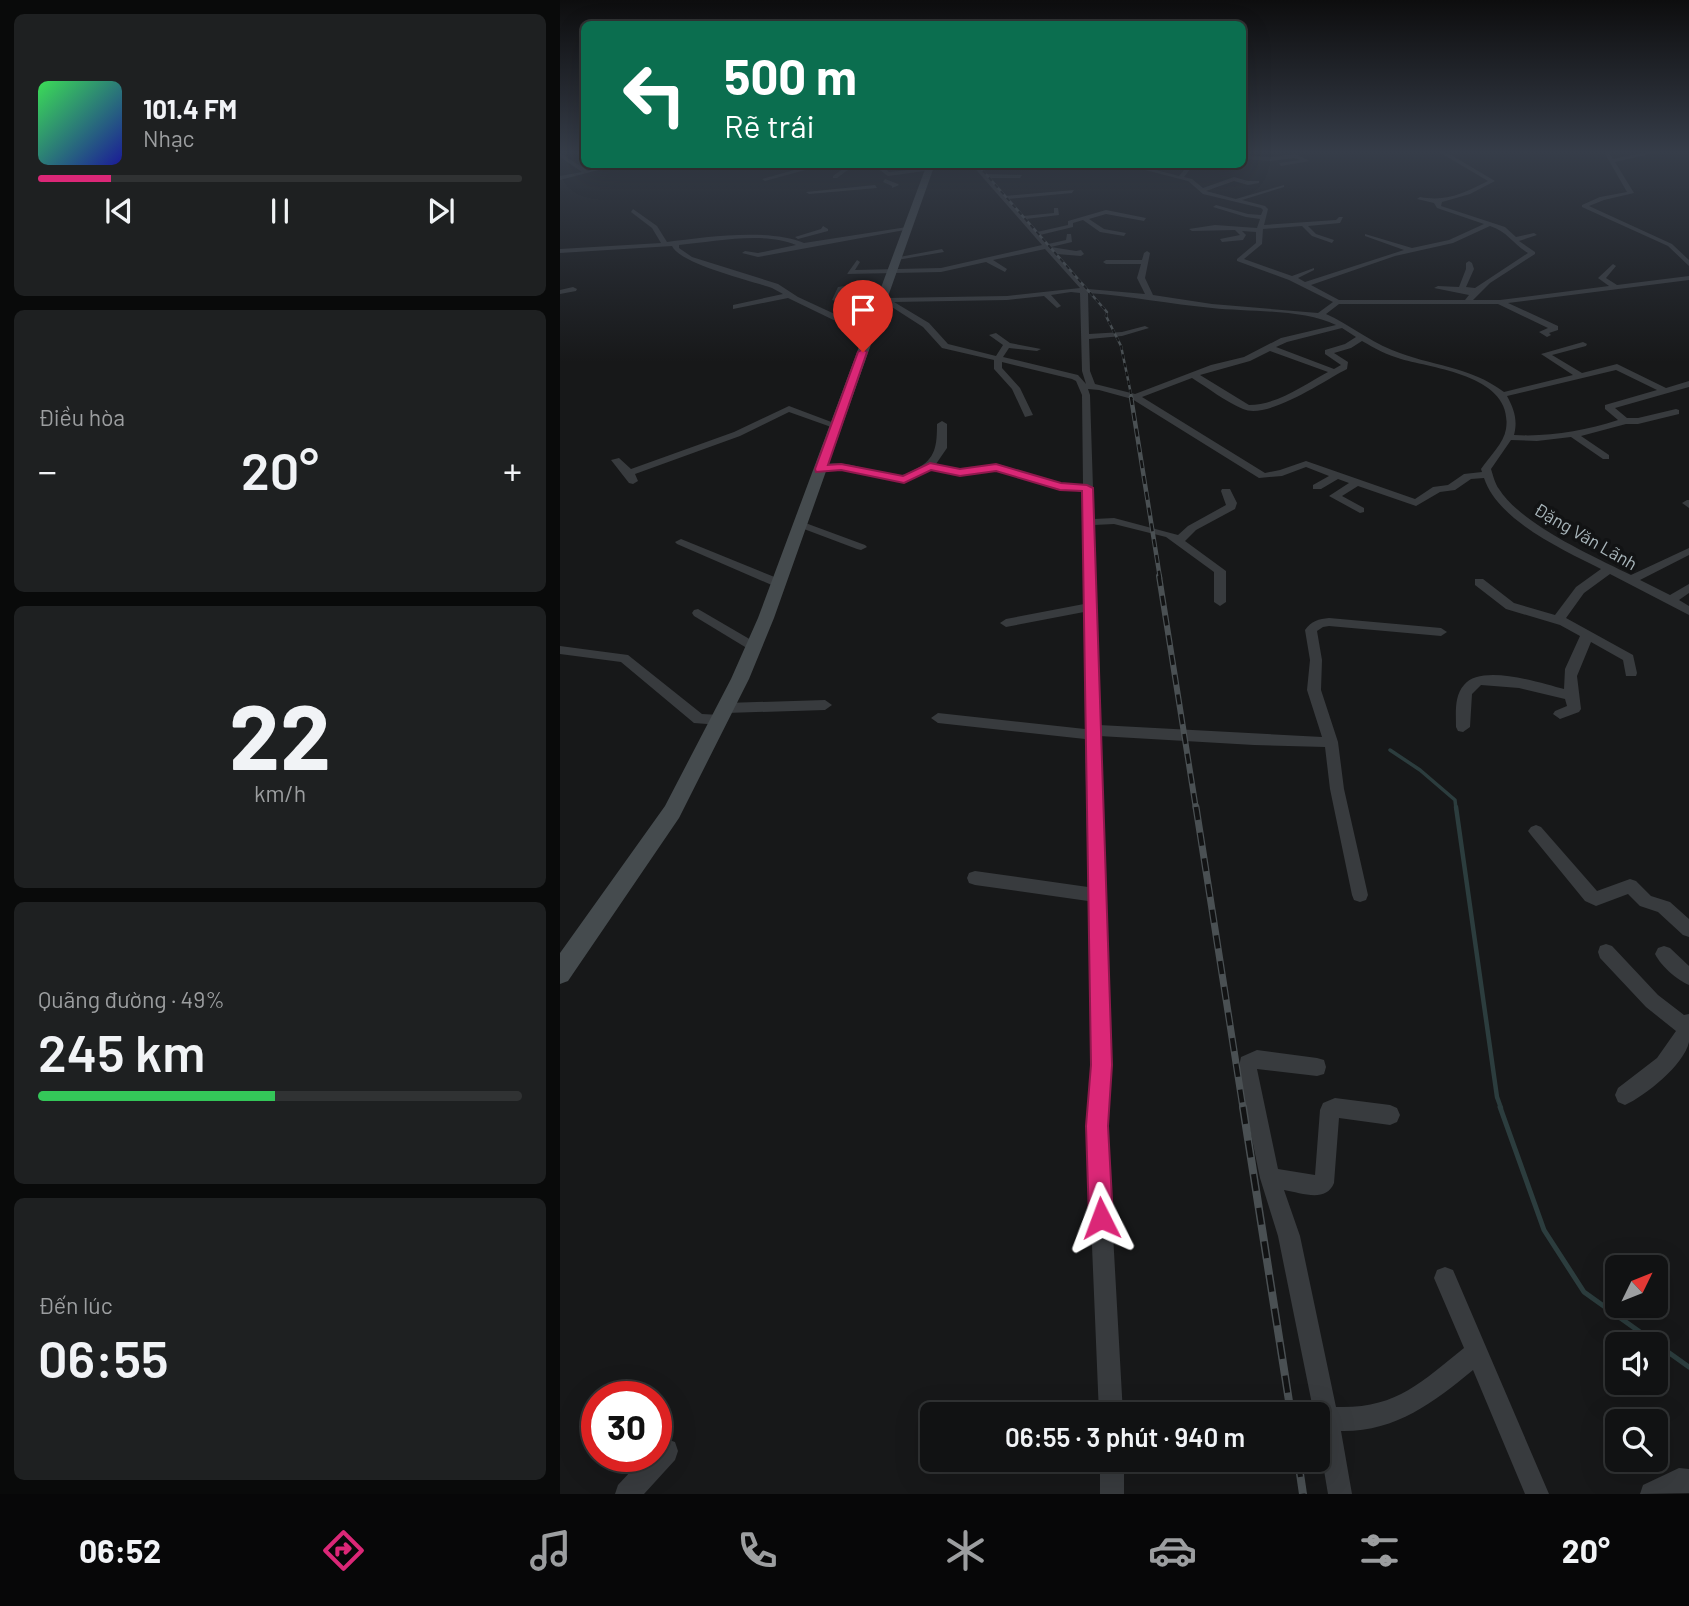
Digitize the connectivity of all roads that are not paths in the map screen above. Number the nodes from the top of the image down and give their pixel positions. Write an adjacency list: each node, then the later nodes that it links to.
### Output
1 (648, 222): 29 (street)
2 (910, 222): 15 (street)
3 (1024, 222): 19 (street)
4 (1071, 222): 19 (street)
5 (1089, 222): 13 (street)
6 (1116, 222): 13 (street)
7 (1262, 222): 18 (street)
8 (1338, 222): 12 (street)
9 (1481, 222): 11 (street)
10 (1619, 222): 43 (street)
11 (1489, 224): 26 (street); 33 (street)
12 (1304, 225): 18 (street); 27 (street)
13 (1097, 227): 21 (street)
14 (823, 228): 24 (street)
15 (907, 229): 30 (street); 44 (street)
16 (1192, 229): 17 (street)
17 (1238, 229): 18 (street); 25 (street)
18 (1260, 229): 50 (street)
19 (1036, 234): 31 (street)
20 (1069, 234): 31 (street)
21 (1124, 234)
22 (1367, 235): 33 (street)
23 (1534, 235): 26 (street)
24 (789, 239): 28 (street); 30 (street)
25 (1222, 240)
26 (1514, 240): 60 (street)
27 (1332, 241)
28 (675, 243): 29 (street); 62 (street)
29 (665, 244): 32 (street)
30 (803, 245): 35 (street)
31 (1047, 248): 37 (street); 41 (street); 58 (street)
32 (560, 250)
33 (1410, 250): 38 (street)
34 (942, 251): 44 (street)
35 (745, 253)
36 (1349, 256): 38 (street)
37 (986, 259): 44 (street); 48 (street)
38 (1373, 261): 46 (street); 53 (street)
39 (857, 262): 49 (street)
40 (1107, 262): 64 (street)
41 (1085, 263)
42 (1469, 263): 57 (street)
43 (1689, 264)
44 (895, 265): 49 (street); 66 (street)
45 (1613, 266): 55 (street)
46 (1387, 268)
47 (1312, 269): 50 (street)
48 (1004, 270)
49 (850, 272): 52 (street)
50 (1292, 278): 53 (street)
51 (1689, 278): 55 (street)
52 (843, 283)
53 (1306, 284): 63 (street)
54 (1438, 288): 57 (street)
55 (1617, 288): 69 (street)
56 (573, 289): 59 (street)
57 (1462, 290): 60 (street)
58 (1083, 291): 61 (street); 64 (street); 81 (street)
59 (560, 292)
60 (1473, 292): 71 (street)
61 (1047, 294): 66 (street); 72 (street)
62 (789, 295): 73 (street); 78 (street)
63 (1327, 295): 67 (street); 68 (street)
64 (1152, 298): 74 (street)
65 (836, 300): 66 (street)
66 (883, 300): 78 (street); 87 (street)
67 (1313, 301)
68 (1337, 302): 71 (street); 75 (street)
69 (1500, 302): 71 (street); 80 (street)
70 (1292, 303): 74 (street)
71 (1467, 303)
72 (1057, 306)
73 (736, 307)
74 (1285, 312): 75 (street)
75 (1320, 315): 76 (street)
76 (1345, 325): 82 (street); 85 (street)
77 (1145, 328): 81 (street)
78 (872, 330): 102 (street)
79 (993, 335): 84 (street)
80 (1547, 335)
81 (1086, 337): 92 (street)
82 (1362, 337): 88 (street); 94 (street)
83 (1583, 344): 90 (street)
84 (1008, 345): 86 (street); 87 (street)
85 (1268, 347): 88 (street); 89 (street)
86 (1037, 349)
87 (998, 359): 92 (street); 99 (street)
88 (1335, 372): 89 (street)
89 (1193, 375): 95 (street)
90 (1581, 376): 93 (street); 94 (street)
91 (1689, 384): 93 (street)
92 (1087, 386): 95 (street); 113 (street)
93 (1665, 391): 100 (street)
94 (1502, 395): 104 (street)
95 (1135, 397): 109 (street)
96 (782, 398): 97 (street)
97 (789, 409): 102 (street); 106 (street)
98 (1675, 412): 100 (street)
99 (1028, 415)
100 (1625, 421): 103 (street)
101 (942, 424): 107 (street)
102 (837, 426): 108 (street)
103 (1572, 434): 104 (street); 105 (street)
104 (1507, 437): 110 (street)
105 (1606, 457)
106 (616, 460)
107 (930, 466): 108 (street); 113 (street)
108 (820, 469): 117 (street)
109 (1338, 475): 111 (street); 112 (street)
110 (1486, 475): 111 (street); 122 (street, Đặng Văn Lãnh)
111 (1358, 482): 115 (street)
112 (1317, 487)
113 (1087, 488): 116 (street)
114 (1226, 491): 118 (street)
115 (1360, 510)
116 (1087, 522): 118 (street); 129 (street)
117 (800, 524): 120 (street); 125 (street)
118 (1179, 540): 128 (street)
119 (681, 542): 125 (street)
120 (861, 547)
121 (1689, 551): 123 (street)
122 (1608, 569): 123 (street, Đặng Văn Lãnh); 132 (street)
123 (1630, 580): 127 (street, Đặng Văn Lãnh)
124 (1479, 582): 132 (street)
125 (778, 583): 136 (street)
126 (1689, 588): 127 (street)
127 (1672, 599): 130 (street, Đặng Văn Lãnh)
128 (1220, 602)
129 (1090, 607): 133 (street); 145 (street)
130 (1689, 611)
131 (698, 613): 136 (street)
132 (1561, 621): 135 (street)
133 (1006, 623)
134 (1441, 632): 146 (street)
135 (1587, 635): 138 (street); 139 (street)
136 (754, 647): 141 (street)
137 (560, 650): 141 (street)
138 (1631, 673)
139 (1571, 696): 142 (street); 144 (street)
140 (825, 705): 141 (street)
141 (723, 714): 154 (street)
142 (1560, 714)
143 (938, 718): 145 (street)
144 (1463, 727)
145 (1092, 732): 146 (street); 149 (street)
146 (1331, 742): 150 (street)
147 (1536, 831): 151 (street)
148 (975, 878): 149 (street)
149 (1097, 895): 163 (street)
150 (1360, 895)
151 (1689, 930)
152 (1606, 951): 156 (street)
153 (1664, 954): 155 (street)
154 (560, 973)
155 (1689, 977)
156 (1688, 1024): 158 (street)
157 (1317, 1067): 160 (street)
158 (1625, 1095)
159 (1390, 1115): 160 (street)
160 (1270, 1178): 164 (street)
161 (1445, 1278): 162 (street)
162 (1478, 1352): 165 (street); 173 (street)
163 (1110, 1402)
164 (1323, 1402)
165 (1330, 1419)
166 (1330, 1436): 172 (street)
167 (647, 1472): 170 (street)
168 (1112, 1472): 171 (street)
169 (1689, 1481): 174 (street)
170 (627, 1494)
171 (1112, 1494)
172 (1340, 1494)
173 (1537, 1494)
174 (1652, 1494)

